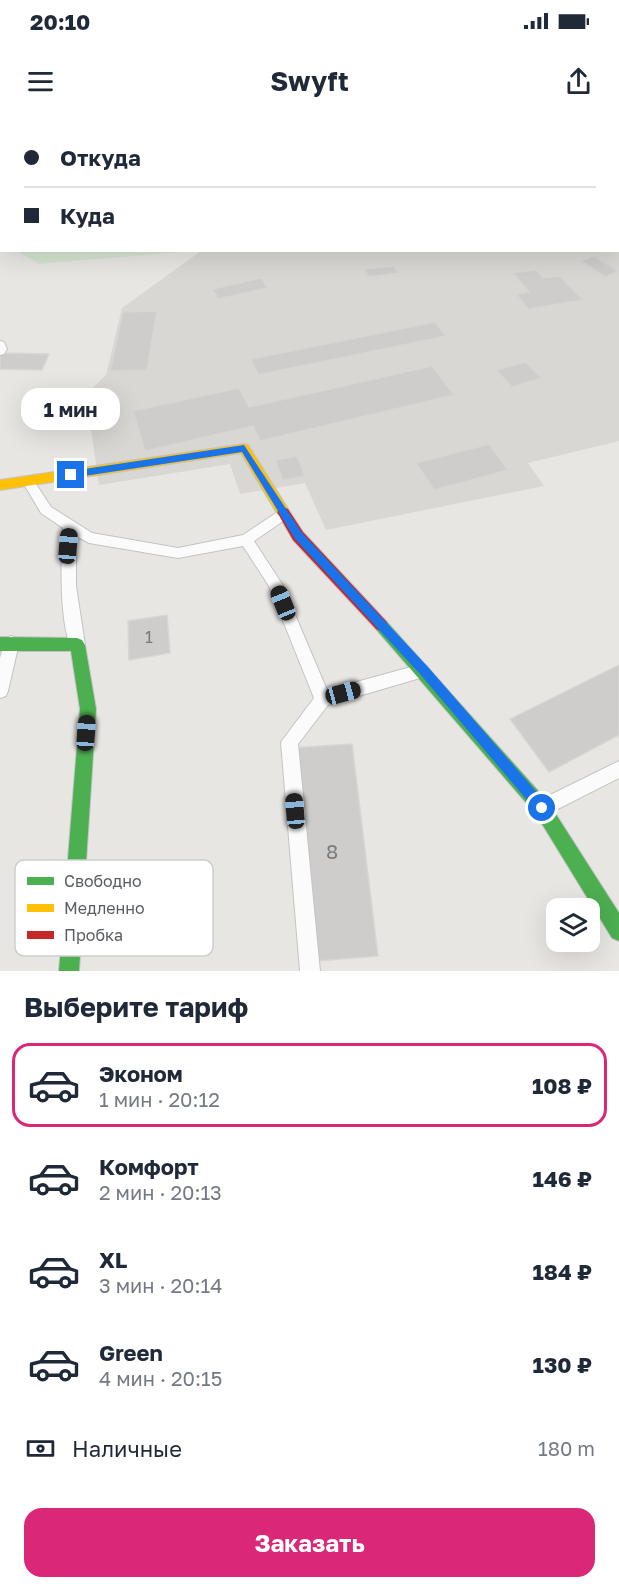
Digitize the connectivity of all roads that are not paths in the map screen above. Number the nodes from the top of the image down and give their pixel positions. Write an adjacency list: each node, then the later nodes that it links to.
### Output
1 (0, 344): 2 (lane)
2 (0, 352)
3 (28, 481): 4 (street); 5 (street); 6 (lane)
4 (0, 486)
5 (284, 514): 7 (lane); 10 (street)
6 (70, 526): 7 (lane); 9 (lane)
7 (246, 540): 12 (lane)
8 (5, 643): 9 (street); 11 (lane)
9 (77, 645): 15 (street)
10 (424, 671): 12 (lane); 14 (street)
11 (0, 691)
12 (323, 699): 19 (lane)
13 (619, 769): 14 (lane)
14 (542, 808): 16 (street)
15 (77, 860)
16 (619, 931)
17 (70, 956): 18 (street)
18 (69, 971)
19 (310, 971)

